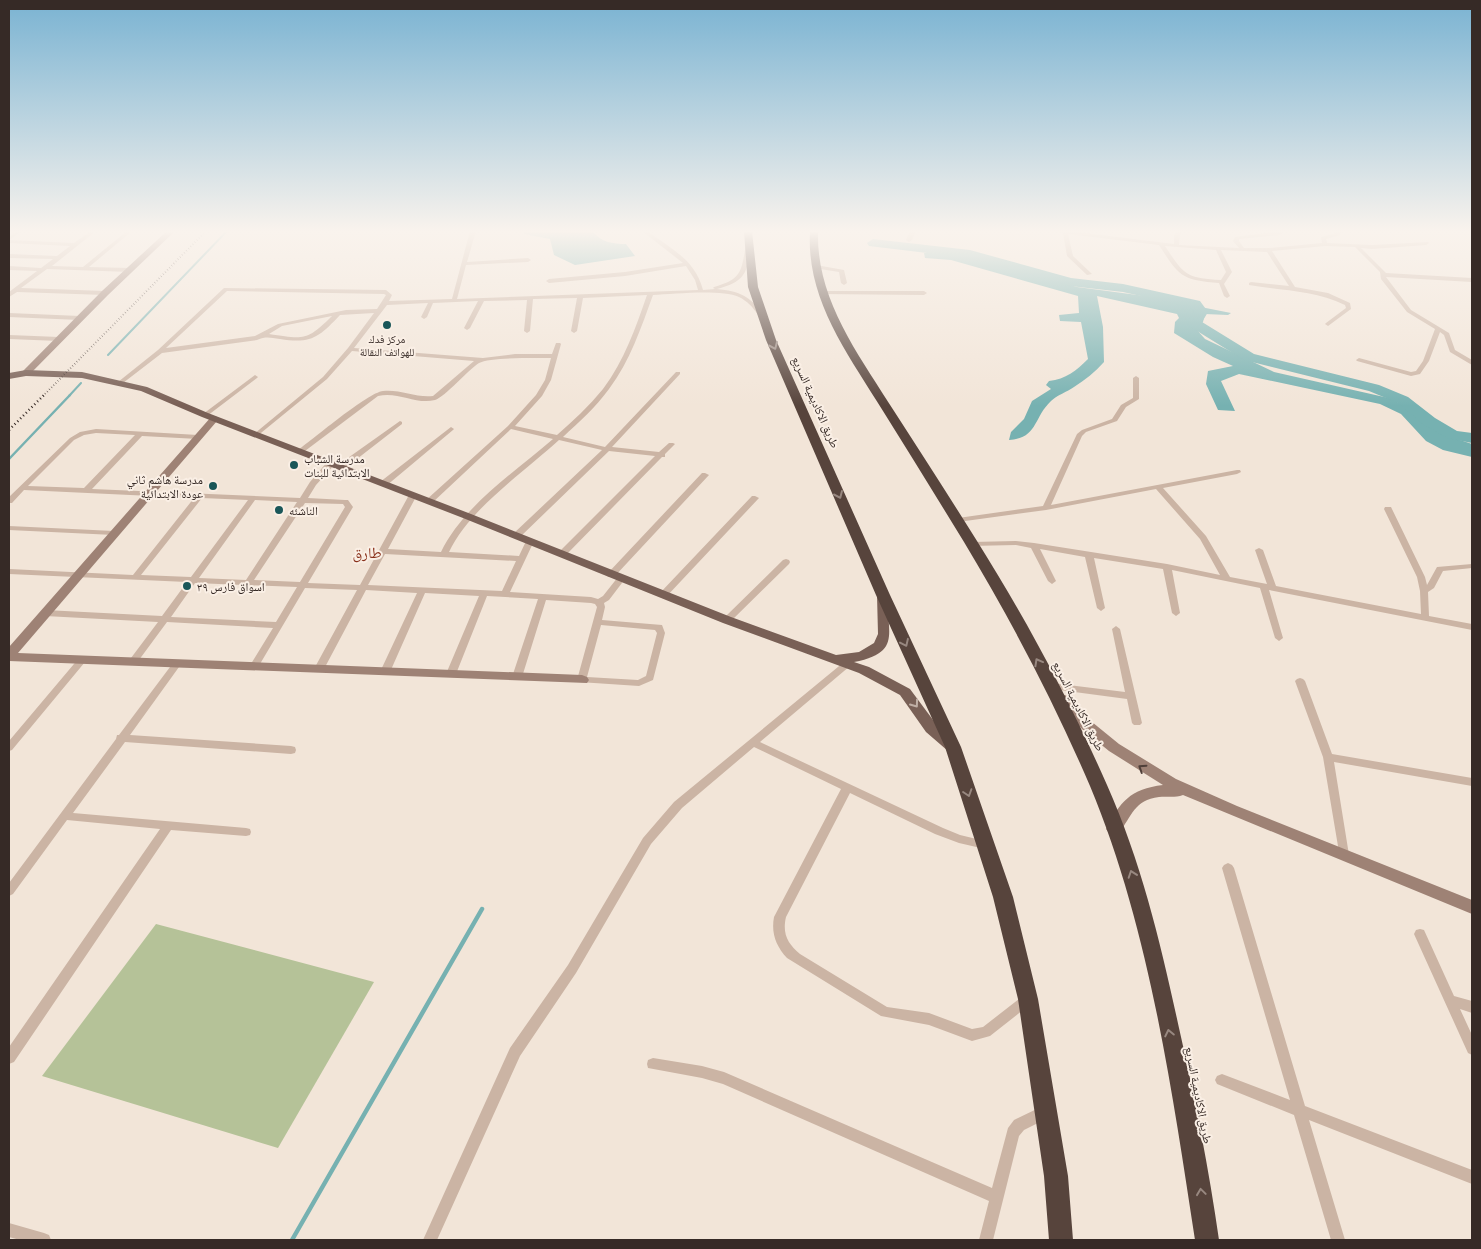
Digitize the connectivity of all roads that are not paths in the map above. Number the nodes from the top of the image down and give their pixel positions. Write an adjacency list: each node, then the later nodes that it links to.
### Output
1 (109, 289): 14 (street)
2 (226, 289): 42 (street)
3 (270, 289): 25 (street)
4 (457, 289): 23 (street)
5 (708, 289): 13 (street)
6 (754, 289): 31 (highway, طريق الاكاديمية السريع)
7 (821, 289): 16 (highway, طريق الاكاديمية السريع)
8 (1223, 289): 20 (street)
9 (1293, 289): 32 (street)
10 (1392, 289): 34 (street)
11 (9, 290): 12 (street)
12 (16, 290): 14 (street); 18 (street)
13 (701, 291): 15 (street); 31 (street)
14 (105, 293): 30 (street)
15 (651, 293): 19 (street); 61 (street)
16 (822, 293): 17 (street); 84 (highway, طريق الاكاديمية السريع)
17 (924, 293)
18 (9, 295)
19 (580, 296): 21 (street); 36 (street)
20 (1228, 296)
21 (530, 298): 22 (street); 35 (street)
22 (482, 300): 23 (street); 33 (street)
23 (454, 301): 24 (street)
24 (431, 302): 25 (street); 29 (street)
25 (385, 304): 26 (street)
26 (379, 311): 27 (street); 41 (street)
27 (339, 313): 37 (street); 37 (street)
28 (9, 315): 30 (street)
29 (424, 316)
30 (80, 318): 39 (street)
31 (763, 319): 116 (highway, طريق الاكاديمية السريع, one-way to 116)
32 (1328, 324)
33 (467, 328)
34 (1438, 328): 45 (street); 46 (street)
35 (527, 330)
36 (574, 331)
37 (265, 335): 42 (street)
38 (9, 337): 39 (street)
39 (59, 338): 48 (street)
40 (558, 344): 43 (street)
41 (350, 349): 44 (street); 59 (street)
42 (160, 351): 53 (street)
43 (555, 356): 44 (street); 56 (street)
44 (479, 360): 64 (street)
45 (1359, 360)
46 (1472, 363)
47 (9, 369): 48 (main road)
48 (26, 373): 50 (main road); 53 (main road)
49 (678, 373): 63 (street)
50 (9, 376)
51 (255, 377): 54 (street)
52 (1136, 378): 81 (street)
53 (121, 382): 54 (main road)
54 (209, 417): 59 (main road); 60 (street)
55 (400, 423): 66 (street)
56 (510, 427): 61 (street); 80 (street)
57 (451, 429): 69 (street)
58 (141, 434): 60 (street); 71 (street); 72 (street)
59 (256, 435): 64 (main road)
60 (198, 437): 73 (street)
61 (558, 438): 63 (street); 83 (street)
62 (671, 444): 65 (street)
63 (607, 449): 65 (street); 87 (street)
64 (301, 452): 66 (main road)
65 (662, 455): 93 (street)
66 (336, 465): 69 (main road); 78 (street)
67 (1237, 472): 70 (street)
68 (705, 475): 102 (street)
69 (383, 484): 75 (main road)
70 (1158, 487): 81 (street); 104 (street)
71 (21, 488): 72 (street); 79 (street)
72 (86, 491): 73 (street)
73 (149, 493): 74 (street); 86 (street)
74 (200, 495): 76 (street); 103 (street)
75 (413, 495): 80 (main road); 91 (street)
76 (253, 498): 78 (street); 105 (street)
77 (755, 498): 115 (street)
78 (303, 500): 107 (street); 108 (street)
79 (9, 501)
80 (428, 501): 83 (main road)
81 (1046, 508): 84 (street)
82 (1388, 509): 112 (street)
83 (467, 516): 87 (main road); 95 (street)
84 (958, 520): 89 (highway, طريق الاكاديمية السريع)
85 (9, 528): 86 (street)
86 (114, 533): 101 (street)
87 (516, 536): 88 (main road)
88 (530, 541): 93 (main road); 96 (street)
89 (972, 544): 90 (street); 143 (highway, طريق الاكاديمية السريع, one-way to 89)
90 (1034, 545): 94 (street); 106 (street)
91 (383, 550): 95 (street); 110 (street)
92 (1259, 550): 109 (street)
93 (562, 554): 102 (main road)
94 (1089, 554): 99 (street); 119 (street)
95 (444, 555): 96 (street)
96 (521, 558): 114 (street)
97 (786, 562): 124 (street)
98 (1472, 566): 112 (street)
99 (1167, 567): 104 (street); 121 (street)
100 (9, 572): 101 (street)
101 (78, 575): 103 (street); 120 (street)
102 (616, 577): 115 (main road); 118 (street)
103 (135, 578): 105 (street)
104 (1227, 579): 109 (street)
105 (194, 580): 107 (street); 123 (street)
106 (1052, 581)
107 (248, 583): 108 (street)
108 (304, 586): 110 (street); 126 (street)
109 (1268, 587): 122 (street); 129 (street)
110 (363, 588): 111 (street); 137 (street)
111 (422, 590): 113 (street); 138 (street)
112 (1424, 592): 122 (street)
113 (484, 594): 114 (street); 139 (street)
114 (505, 594): 117 (street)
115 (663, 595): 124 (main road)
116 (883, 595): 131 (main road); 149 (highway, طريق الاكاديمية السريع, one-way to 149)
117 (543, 597): 118 (street); 140 (street)
118 (599, 602): 125 (street)
119 (1101, 608)
120 (45, 613): 123 (street); 130 (street)
121 (1176, 613)
122 (1425, 618): 127 (street)
123 (164, 620): 126 (street); 133 (street)
124 (727, 620): 131 (main road)
125 (597, 622): 141 (street); 141 (street)
126 (280, 625): 136 (street)
127 (1472, 627)
128 (1116, 629): 144 (street)
129 (1279, 638)
130 (9, 656): 132 (street)
131 (827, 658): 134 (main road)
132 (82, 660): 133 (street); 148 (street)
133 (133, 662): 135 (street)
134 (847, 664): 147 (street); 149 (main road, one-way to 149)
135 (176, 665): 136 (street); 146 (street)
136 (254, 667): 137 (street)
137 (319, 669): 138 (street)
138 (385, 672): 139 (street)
139 (451, 674): 140 (street)
140 (517, 677): 141 (street)
141 (582, 680)
142 (1300, 680): 151 (street)
143 (1053, 688): 144 (street); 154 (street, one-way to 143); 157 (highway, طريق الاكاديمية السريع)
144 (1131, 696): 145 (street)
145 (1137, 723)
146 (120, 738): 150 (street); 155 (street)
147 (754, 743): 153 (street); 178 (street)
148 (9, 747)
149 (953, 748): 159 (highway, طريق الاكاديمية السريع, one-way to 159)
150 (291, 750)
151 (1328, 757): 152 (street); 160 (street)
152 (1472, 782)
153 (847, 788): 159 (street); 165 (street)
154 (1184, 791): 157 (street); 160 (street)
155 (64, 816): 156 (street); 162 (street)
156 (168, 825): 158 (street); 169 (street)
157 (1114, 829): 181 (highway, طريق الاكاديمية السريع, one-way to 157)
158 (246, 832)
159 (986, 845): 165 (highway, طريق الاكاديمية السريع)
160 (1344, 855): 163 (street)
161 (1228, 868): 172 (street)
162 (9, 890)
163 (1472, 907)
164 (1420, 934): 166 (street)
165 (1028, 999): 173 (highway, طريق الاكاديمية السريع)
166 (1450, 1000): 167 (street); 168 (street)
167 (1472, 1007)
168 (1472, 1049)
169 (9, 1058)
170 (653, 1064): 175 (street)
171 (1222, 1080): 172 (street)
172 (1300, 1110): 174 (street); 182 (street)
173 (1047, 1111): 175 (street); 180 (highway, طريق الاكاديمية السريع)
174 (1472, 1178)
175 (997, 1197): 179 (street)
176 (9, 1230): 177 (street)
177 (44, 1240)
178 (430, 1240)
179 (986, 1240)
180 (1061, 1240)
181 (1207, 1240)
182 (1338, 1240)

